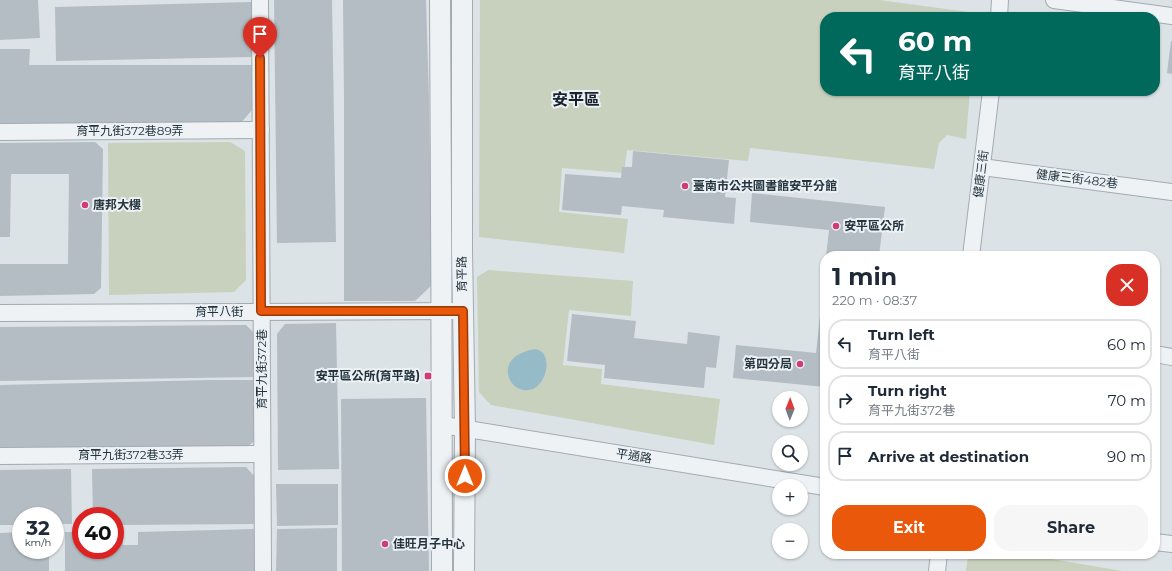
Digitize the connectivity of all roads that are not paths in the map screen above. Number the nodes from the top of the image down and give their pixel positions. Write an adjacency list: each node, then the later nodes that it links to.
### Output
1 (260, 0): 9 (street, 育平九街372巷)
2 (440, 0): 15 (street, 育平路)
3 (462, 0): 16 (street, 育平路)
4 (1000, 0): 7 (street)
5 (1054, 0): 6 (street)
6 (1164, 10)
7 (999, 12)
8 (989, 96): 11 (street, 健康三街)
9 (261, 130): 10 (street, 育平九街372巷89弄); 14 (street, 育平九街372巷)
10 (0, 132)
11 (982, 167): 12 (street, 健康三街482巷); 13 (street, 健康三街)
12 (1172, 192)
13 (972, 251)
14 (261, 311): 15 (street, 育平八街); 17 (street, 育平八街); 22 (street, 育平九街372巷)
15 (442, 311): 16 (street, 育平八街); 20 (street, 育平路)
16 (463, 311): 21 (street, 育平路)
17 (0, 313)
18 (1160, 355): 19 (street)
19 (1172, 357)
20 (443, 425): 21 (street, 平通路); 29 (street, 育平路)
21 (465, 429): 24 (street, 平通路); 30 (street, 育平路)
22 (262, 454): 23 (street, 育平九街372巷33弄); 28 (street, 育平九街372巷)
23 (0, 456)
24 (820, 486)
25 (1160, 543): 26 (street)
26 (1172, 544)
27 (938, 559): 31 (street)
28 (263, 571)
29 (442, 571)
30 (464, 571)
31 (937, 571)

